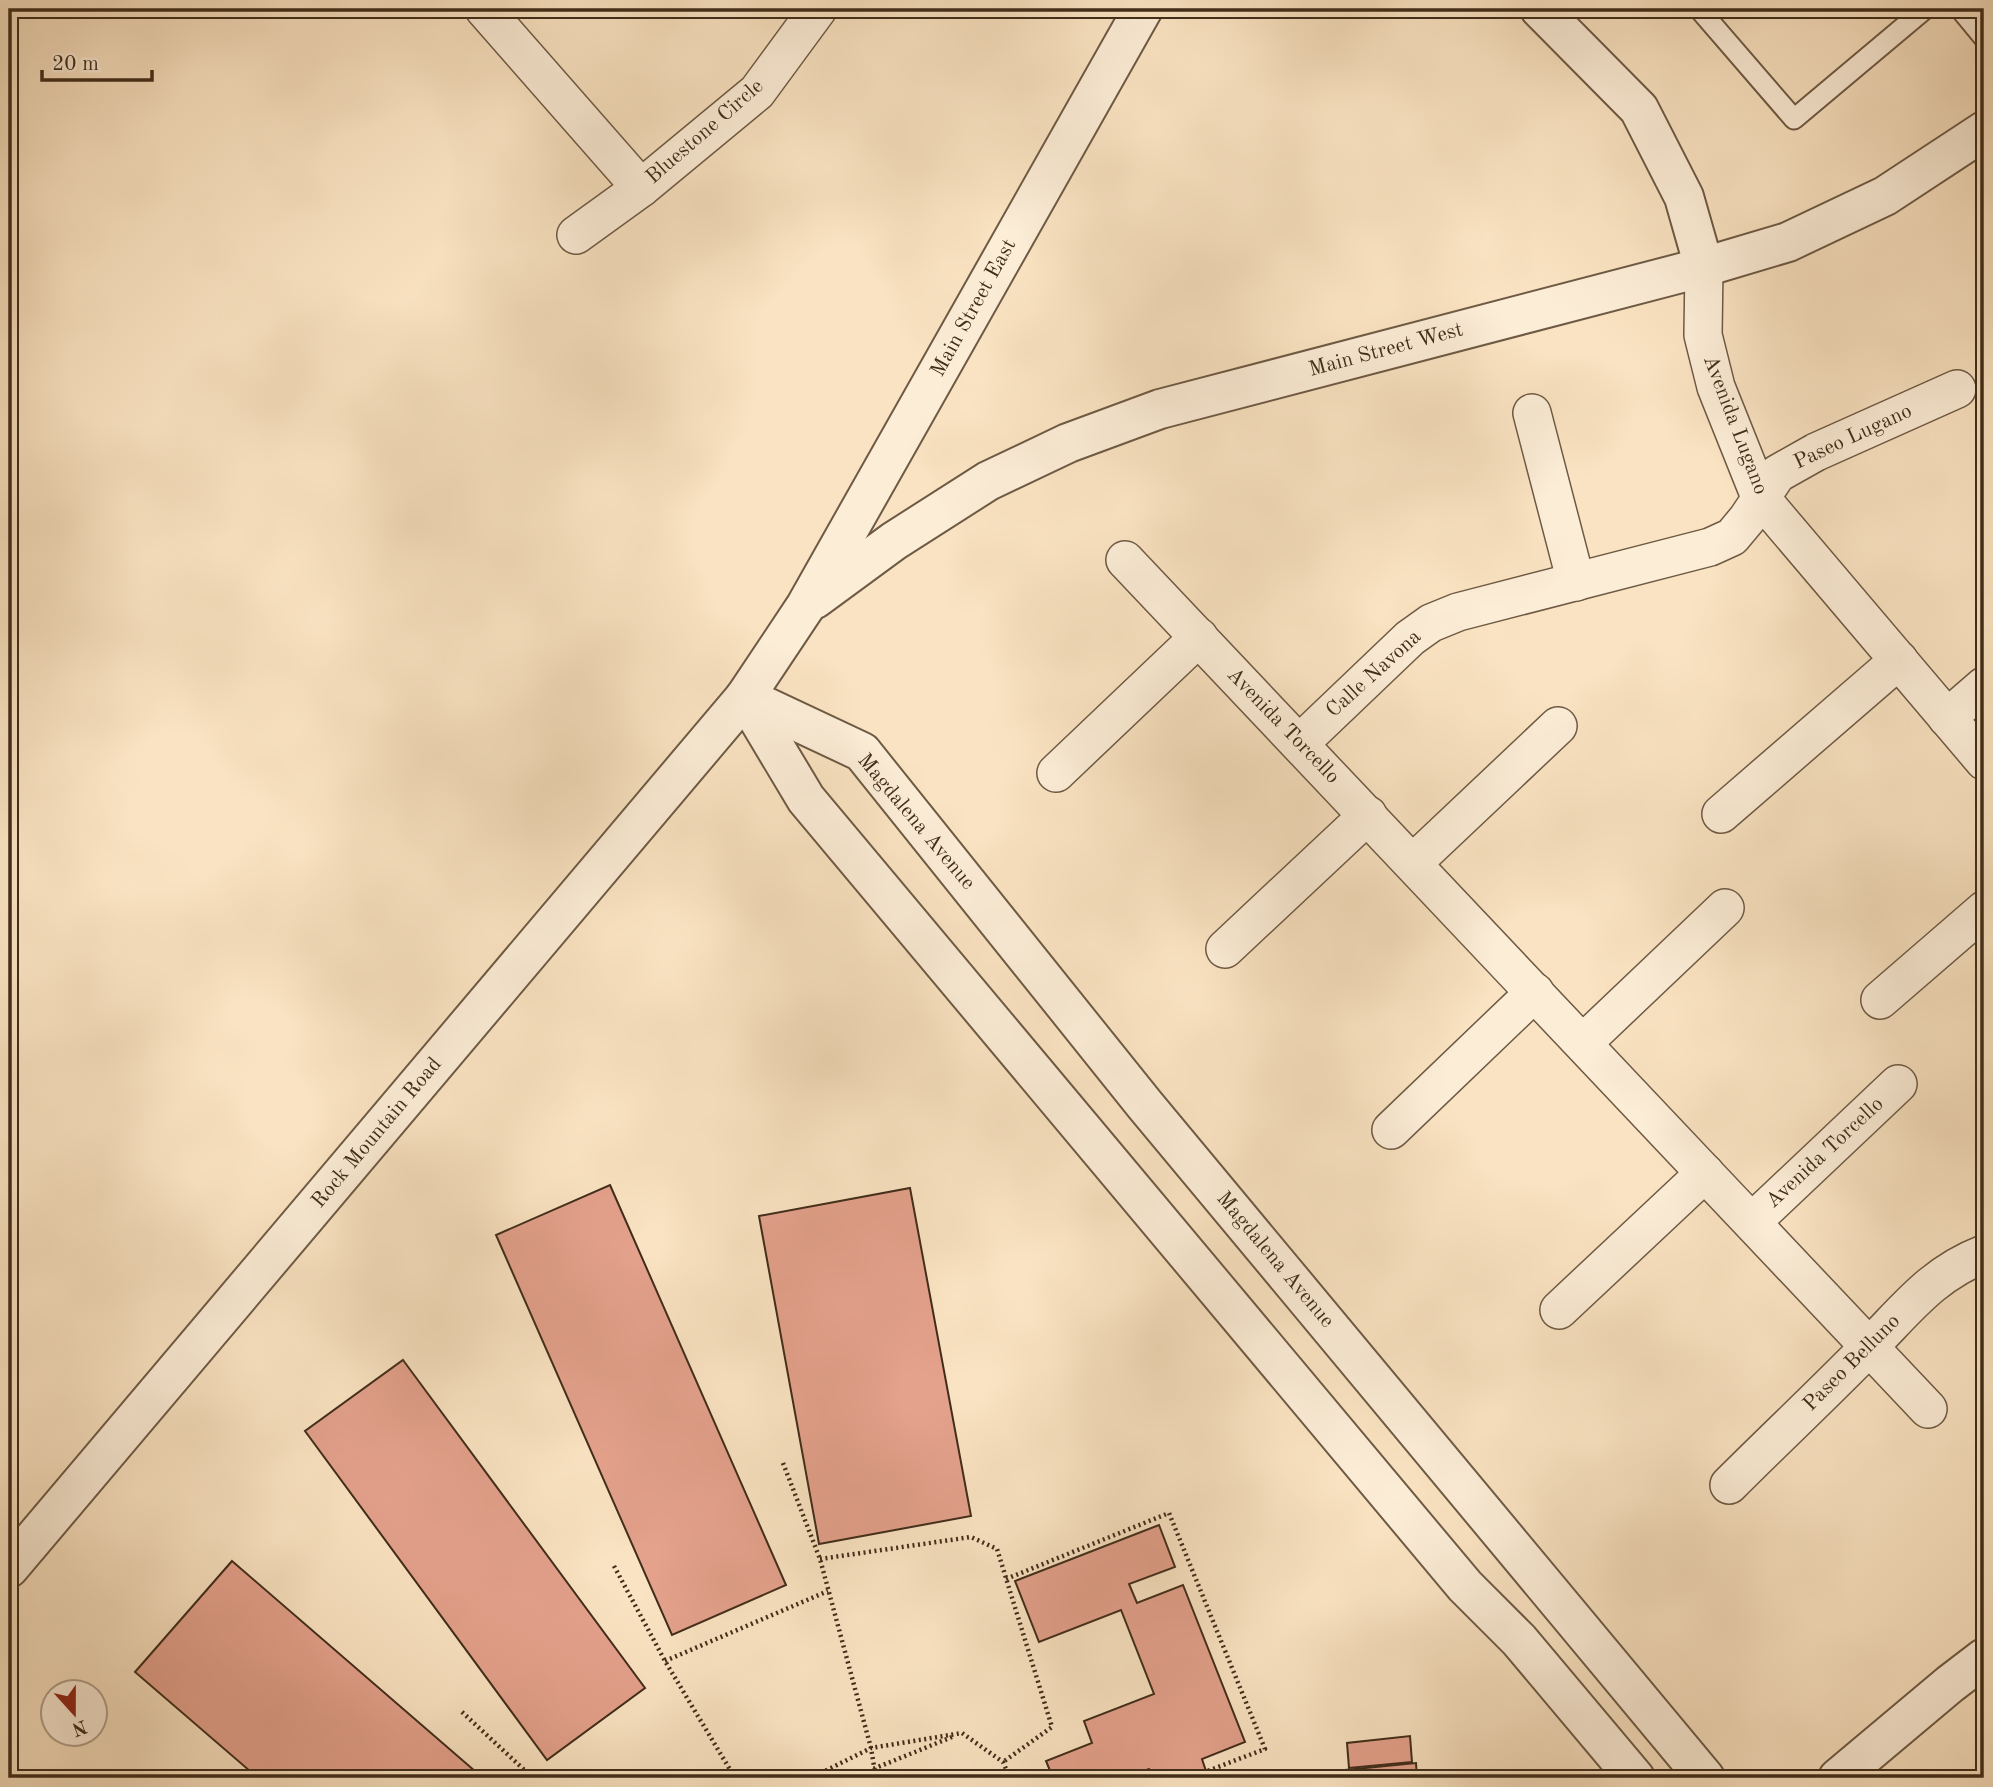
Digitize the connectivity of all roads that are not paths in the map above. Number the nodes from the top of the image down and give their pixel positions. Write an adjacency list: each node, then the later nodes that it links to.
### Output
1 (484, 9): 10 (street, Bluestone Circle)
2 (818, 9): 10 (street, Bluestone Circle)
3 (1143, 9): 18 (street, Main Street East)
4 (1540, 9): 12 (street)
5 (1699, 9): 6 (lane)
6 (1926, 9)
7 (1960, 9): 8 (lane)
8 (1984, 38)
9 (1984, 131): 12 (street, Main Street West)
10 (641, 188): 11 (street, Bluestone Circle)
11 (576, 235)
12 (1704, 267): 15 (street, Avenida Lugano); 18 (street, Main Street West)
13 (1957, 389): 15 (street, Paseo Lugano)
14 (1532, 413): 17 (street)
15 (1760, 497): 17 (street, Calle Navona); 20 (street, Avenida Lugano)
16 (1125, 560): 19 (street, Avenida Torcello)
17 (1576, 582): 25 (street, Calle Navona)
18 (804, 607): 22 (street, Main Street East)
19 (1199, 637): 25 (street, Avenida Torcello); 27 (street)
20 (1899, 660): 23 (street, Avenida Lugano); 28 (street)
21 (1984, 686): 23 (street)
22 (745, 697): 46 (street, Rock Mountain Road); 48 (street); 49 (street, Magdalena Avenue)
23 (1947, 718): 26 (street, Avenida Lugano)
24 (1558, 726): 30 (street)
25 (1300, 743): 29 (street, Avenida Torcello)
26 (1984, 761)
27 (1056, 772)
28 (1721, 814)
29 (1368, 815): 30 (street, Avenida Torcello); 33 (street)
30 (1413, 863): 34 (street, Avenida Torcello)
31 (1725, 908): 36 (street)
32 (1984, 910): 35 (street)
33 (1225, 949)
34 (1535, 992): 36 (street, Avenida Torcello); 38 (street)
35 (1880, 1000)
36 (1583, 1043): 39 (street, Avenida Torcello)
37 (1898, 1084): 40 (street, Avenida Torcello)
38 (1391, 1130)
39 (1705, 1172): 40 (street, Avenida Torcello); 42 (street)
40 (1752, 1223): 43 (street, Avenida Torcello)
41 (1984, 1254): 43 (street, Paseo Belluno)
42 (1559, 1310)
43 (1869, 1347): 44 (street, Avenida Torcello); 45 (street, Paseo Belluno)
44 (1928, 1409)
45 (1729, 1485)
46 (9, 1568)
47 (1984, 1658): 50 (street)
48 (1635, 1778)
49 (1706, 1778)
50 (1838, 1778)

